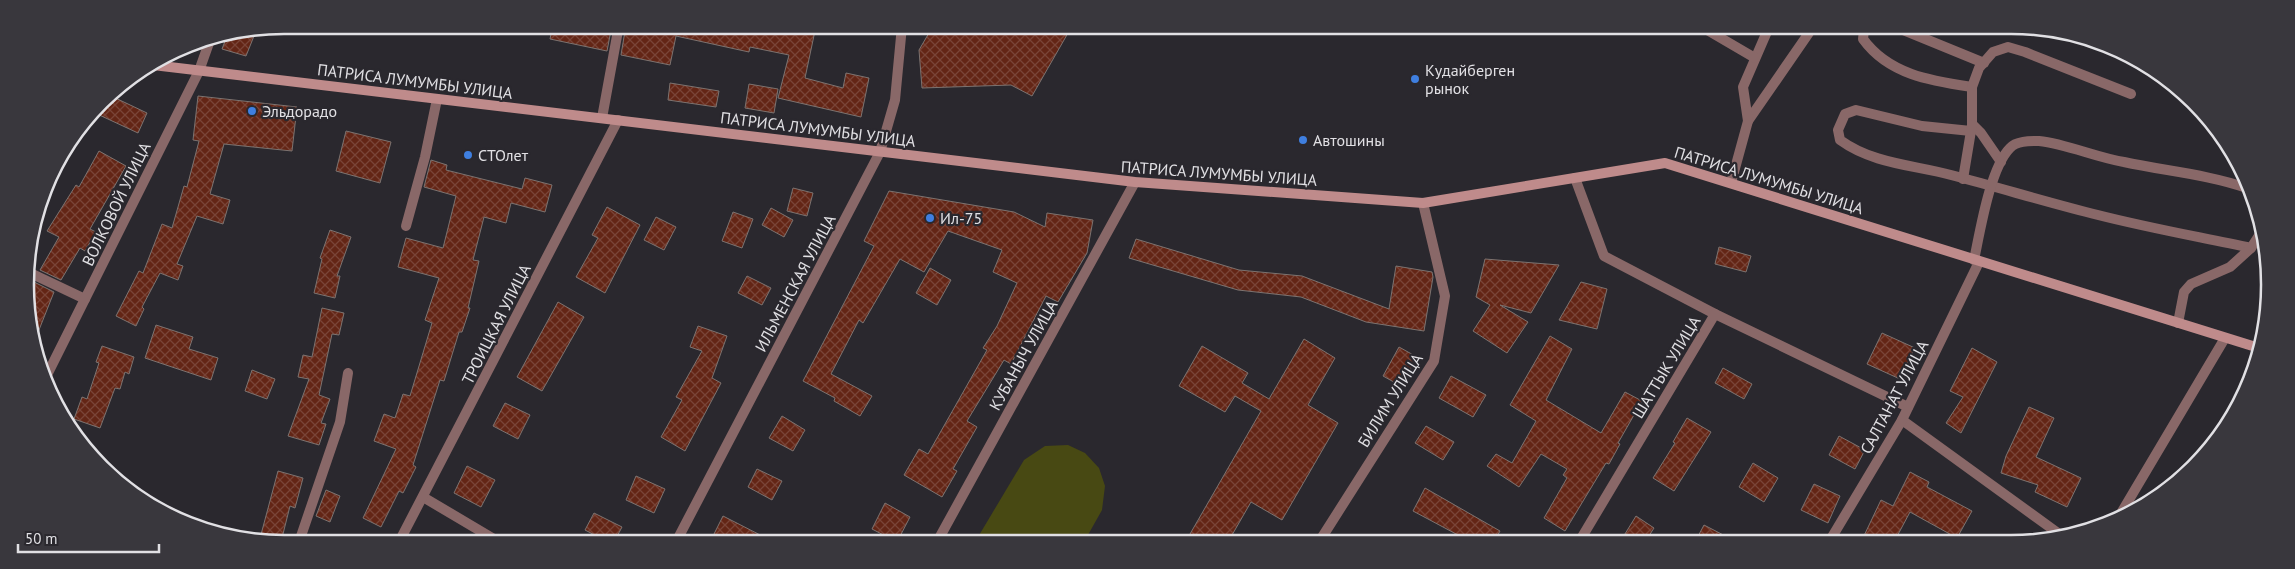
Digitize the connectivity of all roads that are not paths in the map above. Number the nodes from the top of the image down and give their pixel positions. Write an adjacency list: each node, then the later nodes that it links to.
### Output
1 (617, 34): 16 (street)
2 (901, 34): 20 (street, ИЛЬМЕНСКАЯ УЛИЦА)
3 (1714, 34): 9 (street)
4 (1766, 34): 9 (street)
5 (1808, 34): 18 (street)
6 (1864, 34): 13 (street)
7 (1913, 34): 10 (street)
8 (208, 46): 12 (street, ВОЛКОВОЙ УЛИЦА)
9 (1755, 58): 18 (street)
10 (1984, 63): 13 (street); 14 (street)
11 (161, 66): 12 (street, ПАТРИСА ЛУМУМБЫ УЛИЦА)
12 (199, 71): 15 (street, ПАТРИСА ЛУМУМБЫ УЛИЦА); 34 (street, ВОЛКОВОЙ УЛИЦА)
13 (1972, 88): 19 (street)
14 (2131, 94)
15 (437, 99): 16 (street, ПАТРИСА ЛУМУМБЫ УЛИЦА); 29 (street)
16 (602, 118): 17 (street, ПАТРИСА ЛУМУМБЫ УЛИЦА)
17 (618, 120): 20 (street, ПАТРИСА ЛУМУМБЫ УЛИЦА); 43 (street, ТРОИЦКАЯ УЛИЦА)
18 (1748, 122): 25 (street)
19 (1972, 128): 21 (street); 23 (street); 23 (street)
20 (880, 152): 24 (street, ПАТРИСА ЛУМУМБЫ УЛИЦА); 49 (street, ИЛЬМЕНСКАЯ УЛИЦА)
21 (2001, 162): 26 (street, САЛТАНАТ УЛИЦА); 27 (street)
22 (1574, 178): 25 (street, ПАТРИСА ЛУМУМБЫ УЛИЦА); 28 (street, ПАТРИСА ЛУМУМБЫ УЛИЦА); 35 (street)
23 (1963, 179): 26 (street)
24 (1135, 182): 28 (street, ПАТРИСА ЛУМУМБЫ УЛИЦА); 50 (street, КУБАНЫЧ УЛИЦА)
25 (1731, 183): 32 (street, ПАТРИСА ЛУМУМБЫ УЛИЦА)
26 (1992, 187): 31 (street); 32 (street, САЛТАНАТ УЛИЦА)
27 (2241, 187)
28 (1423, 203): 51 (street, БИЛИМ УЛИЦА)
29 (406, 226)
30 (2257, 239): 31 (street)
31 (2251, 248): 36 (street)
32 (1977, 261): 36 (street, ПАТРИСА ЛУМУМБЫ УЛИЦА); 41 (street, САЛТАНАТ УЛИЦА)
33 (34, 275): 34 (street)
34 (85, 299): 39 (street, ВОЛКОВОЙ УЛИЦА)
35 (1715, 314): 41 (street, ШАТТЫК УЛИЦА); 52 (street, ШАТТЫК УЛИЦА)
36 (2178, 323): 37 (street, ПАТРИСА ЛУМУМБЫ УЛИЦА)
37 (2225, 338): 38 (street, ПАТРИСА ЛУМУМБЫ УЛИЦА); 44 (street)
38 (2253, 346)
39 (49, 371)
40 (348, 373): 46 (street)
41 (1908, 407): 42 (street, САЛТАНАТ УЛИЦА)
42 (1902, 420): 45 (street); 53 (street, САЛТАНАТ УЛИЦА)
43 (423, 497): 47 (street, ТРОИЦКАЯ УЛИЦА); 48 (street)
44 (2124, 507)
45 (2055, 531)
46 (301, 535)
47 (403, 535)
48 (487, 535)
49 (680, 535)
50 (941, 535)
51 (1323, 535)
52 (1583, 535)
53 (1833, 535)

